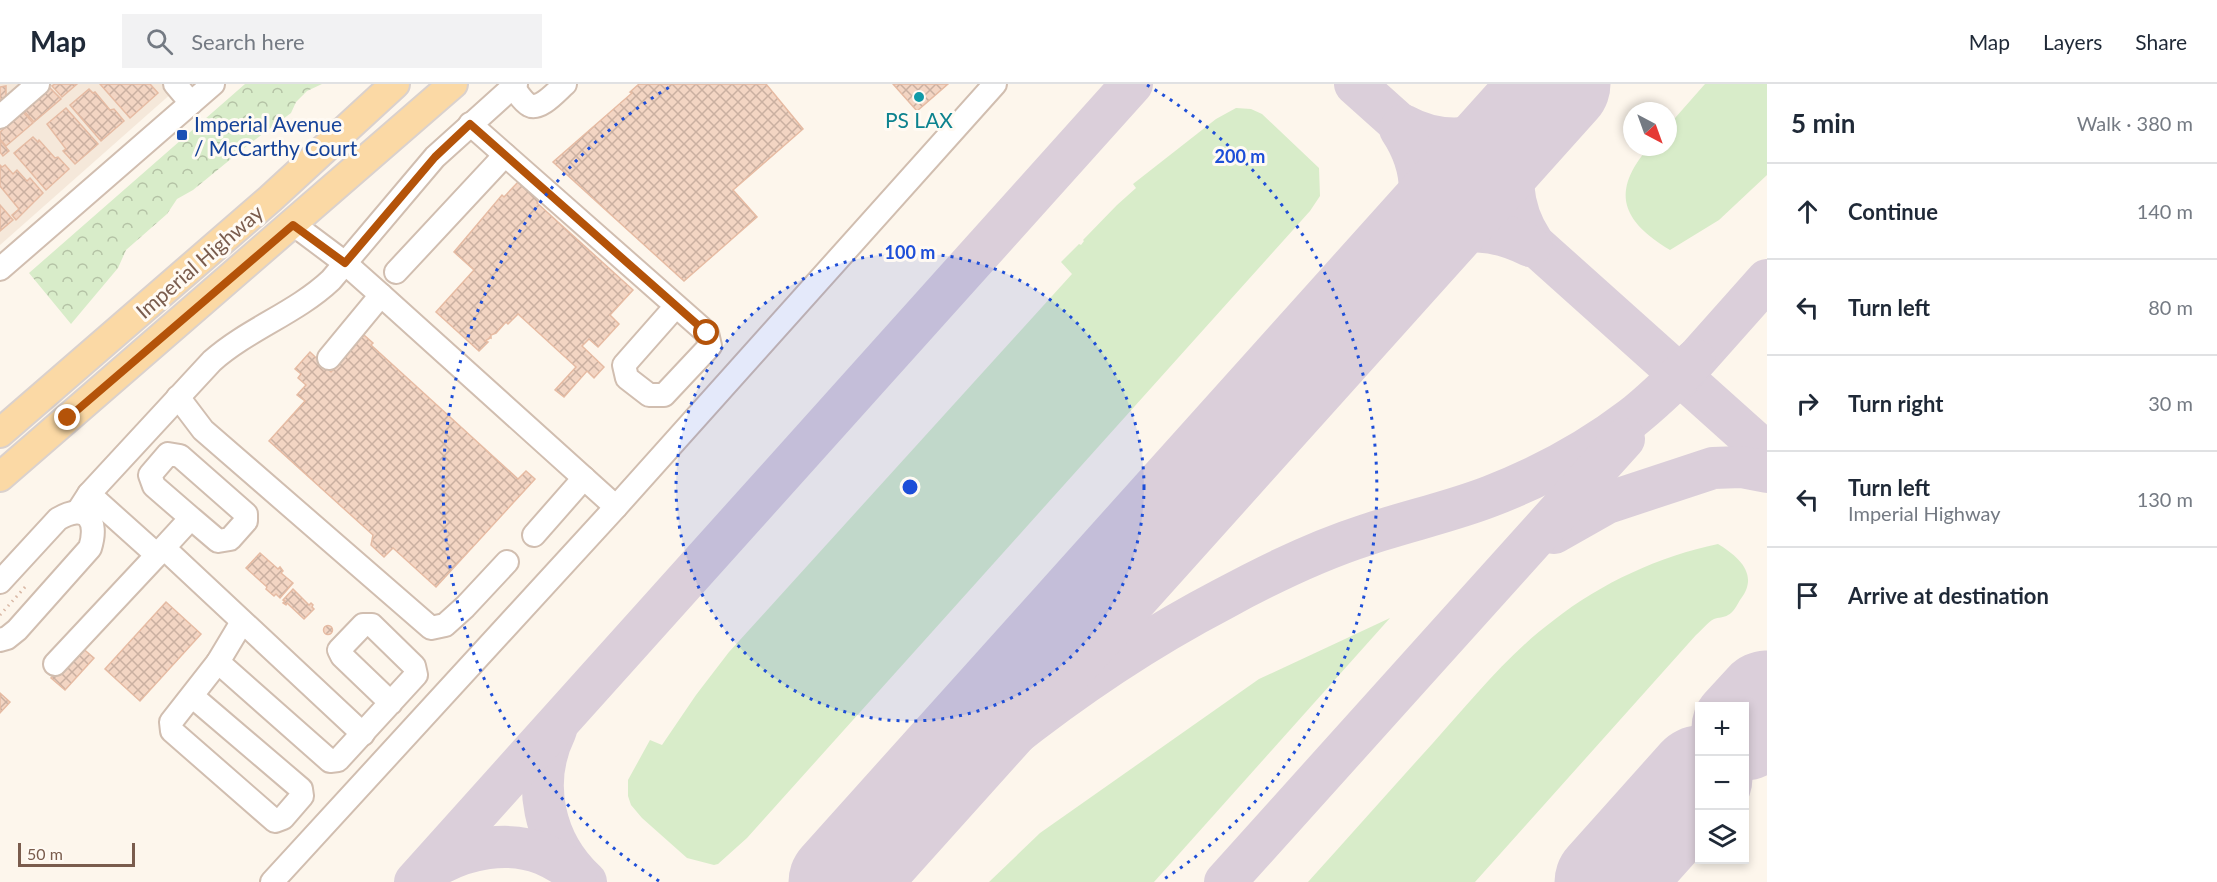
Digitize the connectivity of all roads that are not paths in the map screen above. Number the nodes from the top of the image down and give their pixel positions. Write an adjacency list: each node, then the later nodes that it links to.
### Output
1 (38, 84): 10 (street)
2 (175, 84): 9 (street)
3 (213, 84): 9 (street)
4 (395, 84): 13 (main road, Imperial Highway)
5 (453, 84): 14 (main road, Imperial Highway)
6 (565, 84): 8 (street)
7 (995, 84): 26 (street)
8 (514, 86): 11 (street)
9 (191, 103): 16 (street)
10 (0, 117)
11 (470, 124): 12 (street); 15 (street)
12 (505, 155): 17 (street); 19 (street)
13 (270, 199): 14 (main road); 22 (main road, Imperial Highway)
14 (293, 225): 15 (street); 23 (main road, Imperial Highway)
15 (345, 263): 18 (street); 21 (street)
16 (0, 269)
17 (396, 272)
18 (381, 295): 20 (street); 24 (street)
19 (676, 306)
20 (329, 358)
21 (178, 397): 25 (street); 30 (street)
22 (0, 433)
23 (0, 477)
24 (584, 478): 26 (street); 28 (street)
25 (84, 503): 29 (street); 31 (street); 33 (street)
26 (616, 507): 39 (street)
27 (191, 518): 29 (street)
28 (534, 535)
29 (161, 552): 32 (street); 35 (street)
30 (507, 562)
31 (0, 582)
32 (242, 622): 34 (street); 38 (street)
33 (0, 640)
34 (218, 662): 36 (street); 38 (street)
35 (55, 664)
36 (192, 696): 36 (street)
37 (391, 703): 38 (street)
38 (363, 734)
39 (272, 882)

